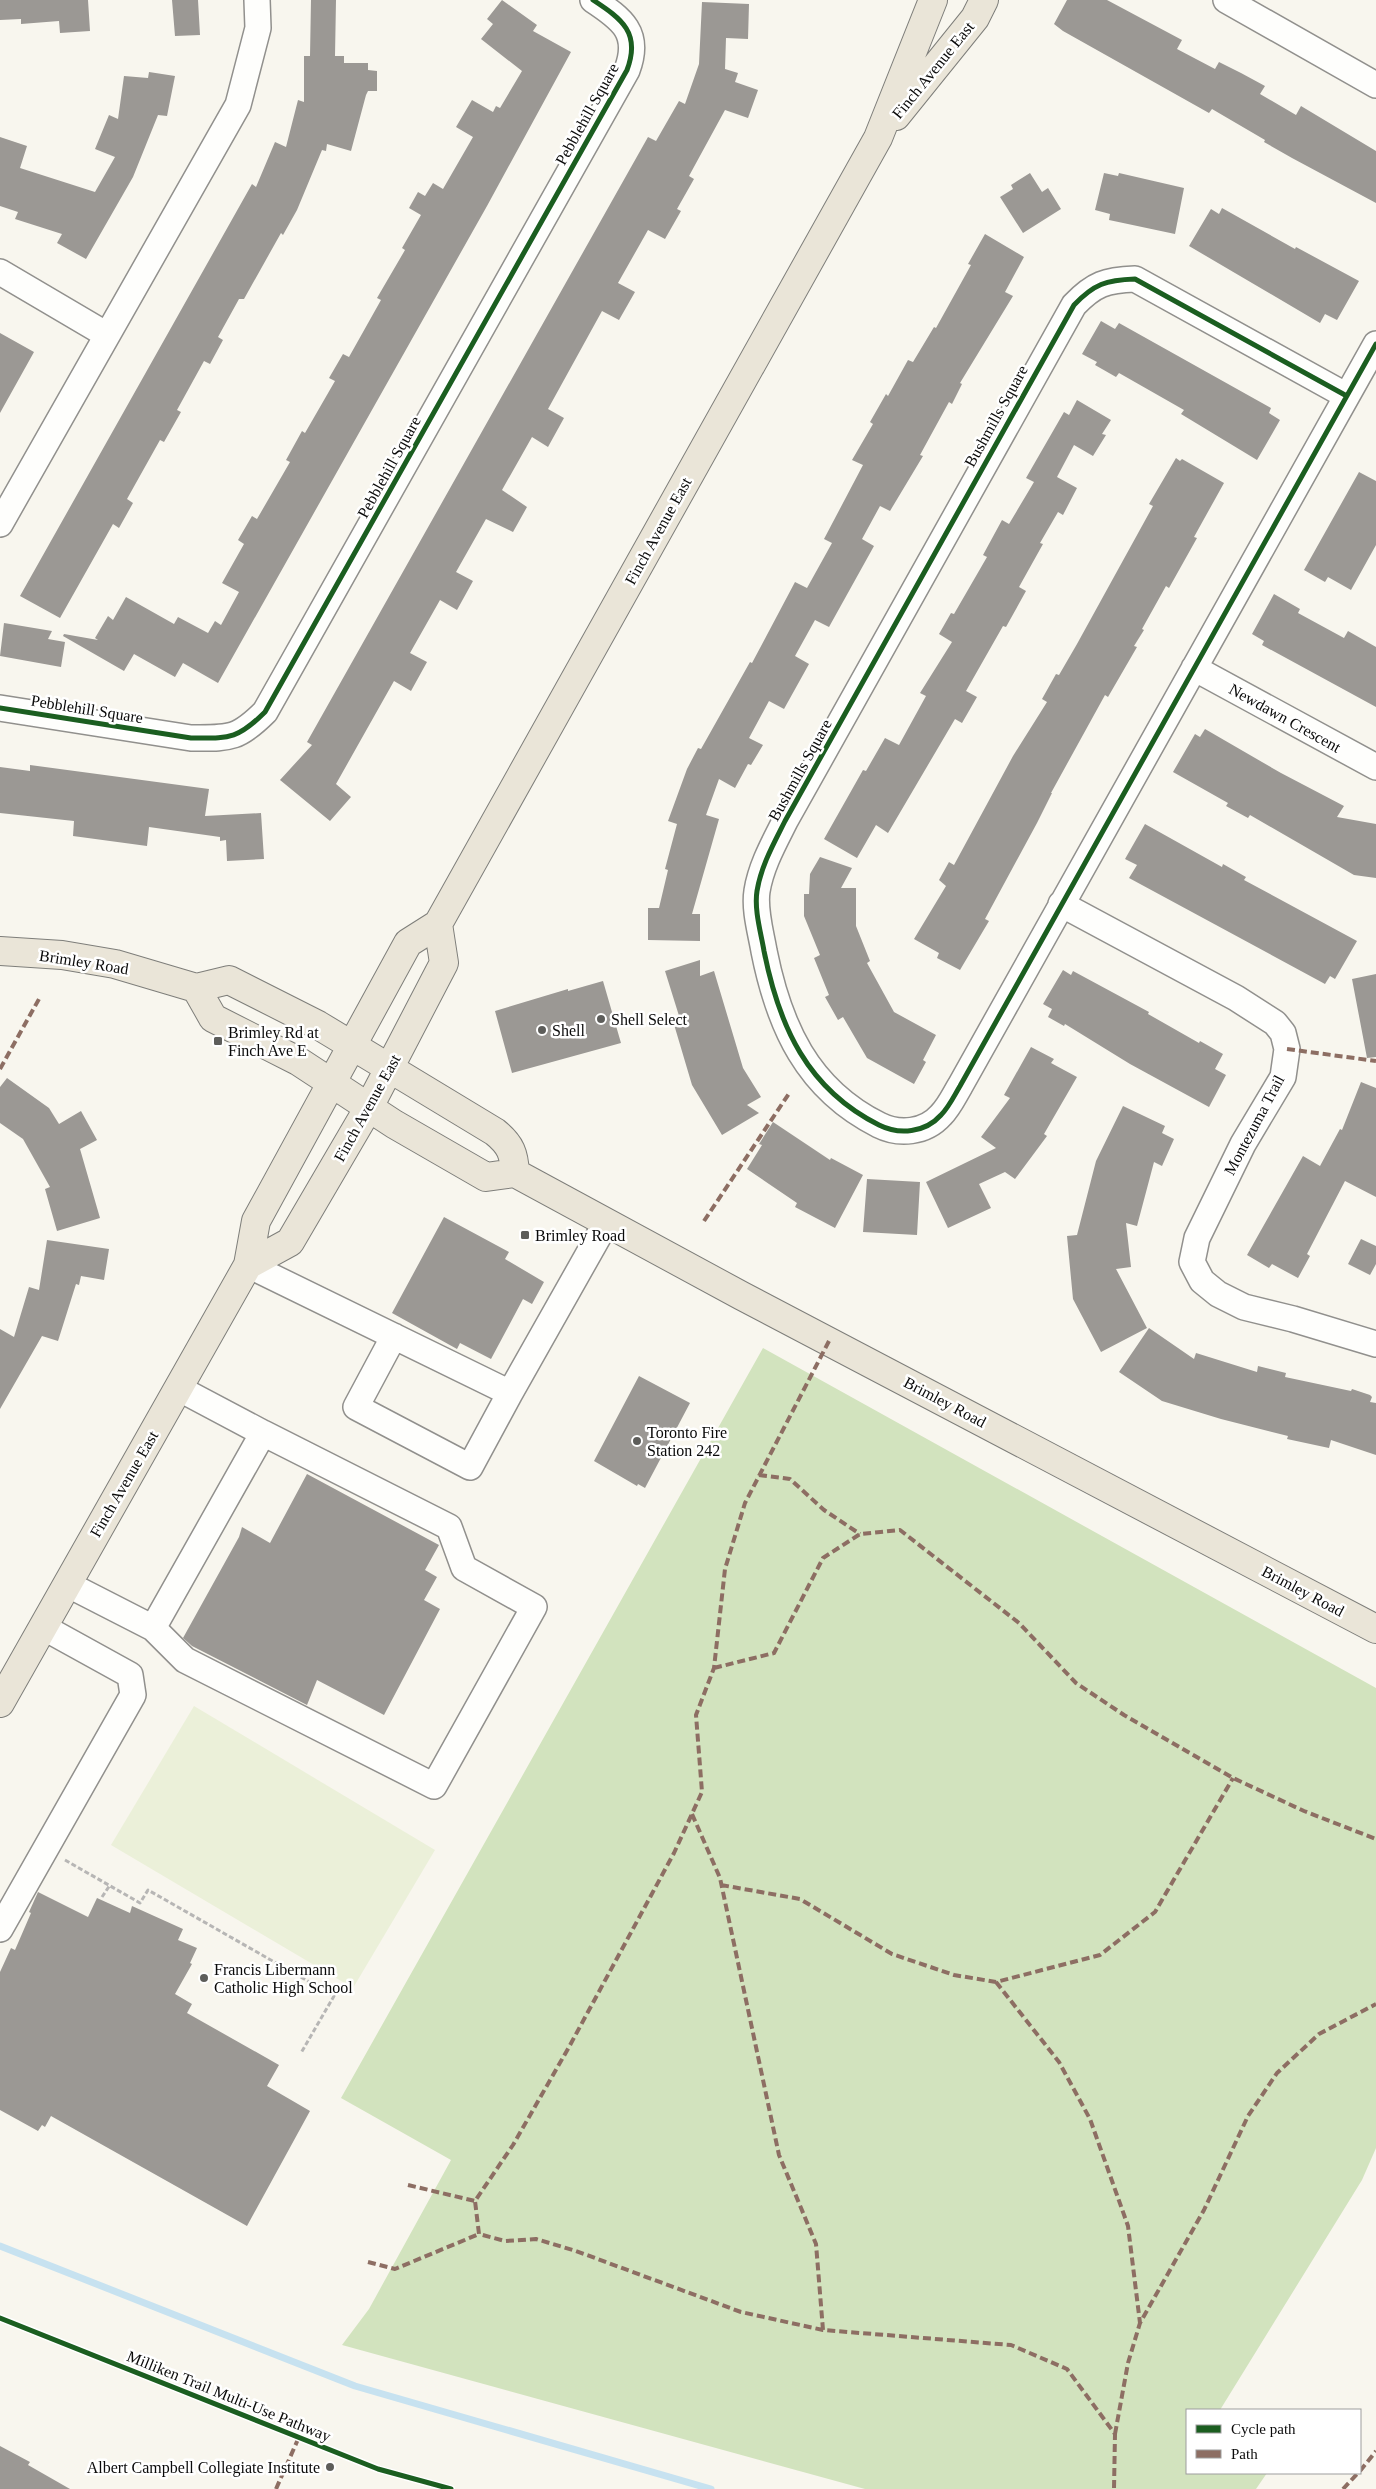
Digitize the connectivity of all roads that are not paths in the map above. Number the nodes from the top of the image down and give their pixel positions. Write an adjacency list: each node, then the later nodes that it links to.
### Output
1 (257, 0): 9 (street)
2 (593, 0): 14 (street, Pebblehill Square)
3 (933, 0): 7 (main road, Finch Avenue East)
4 (984, 0): 7 (main road, Finch Avenue East)
5 (1237, 3): 6 (street)
6 (1376, 85)
7 (878, 138): 17 (main road, Finch Avenue East)
8 (0, 272): 9 (street)
9 (107, 335): 12 (street)
10 (1376, 344): 11 (street, Bushmills Square)
11 (1345, 395): 13 (street, Bushmills Square); 16 (street, Bushmills Square)
12 (0, 524)
13 (1194, 668): 15 (street, Newdawn Crescent); 16 (street, Bushmills Square)
14 (0, 708)
15 (1376, 767)
16 (1061, 904): 28 (street, Montezuma Trail)
17 (438, 924): 20 (main road, Finch Avenue East); 21 (main road, Finch Avenue East)
18 (0, 951): 19 (main road, Brimley Road)
19 (196, 988): 20 (main road); 22 (main road)
20 (351, 1046): 21 (main road); 22 (main road, Finch Avenue East)
21 (390, 1068): 23 (main road, Finch Avenue East); 24 (main road)
22 (332, 1082): 23 (main road); 26 (main road, Finch Avenue East)
23 (368, 1107): 24 (main road); 26 (main road, Finch Avenue East)
24 (515, 1173): 25 (main road, Brimley Road)
25 (606, 1223): 30 (street); 35 (main road, Brimley Road)
26 (248, 1265): 27 (street); 29 (main road, Finch Avenue East)
27 (394, 1336): 30 (street); 30 (street)
28 (1376, 1344)
29 (178, 1388): 31 (street); 32 (main road, Finch Avenue East)
30 (510, 1393)
31 (263, 1433): 34 (street); 34 (street)
32 (67, 1584): 33 (main road, Finch Avenue East); 34 (street)
33 (43, 1627): 36 (main road, Finch Avenue East); 37 (street)
34 (153, 1628)
35 (1376, 1629)
36 (0, 1703)
37 (0, 1929)

